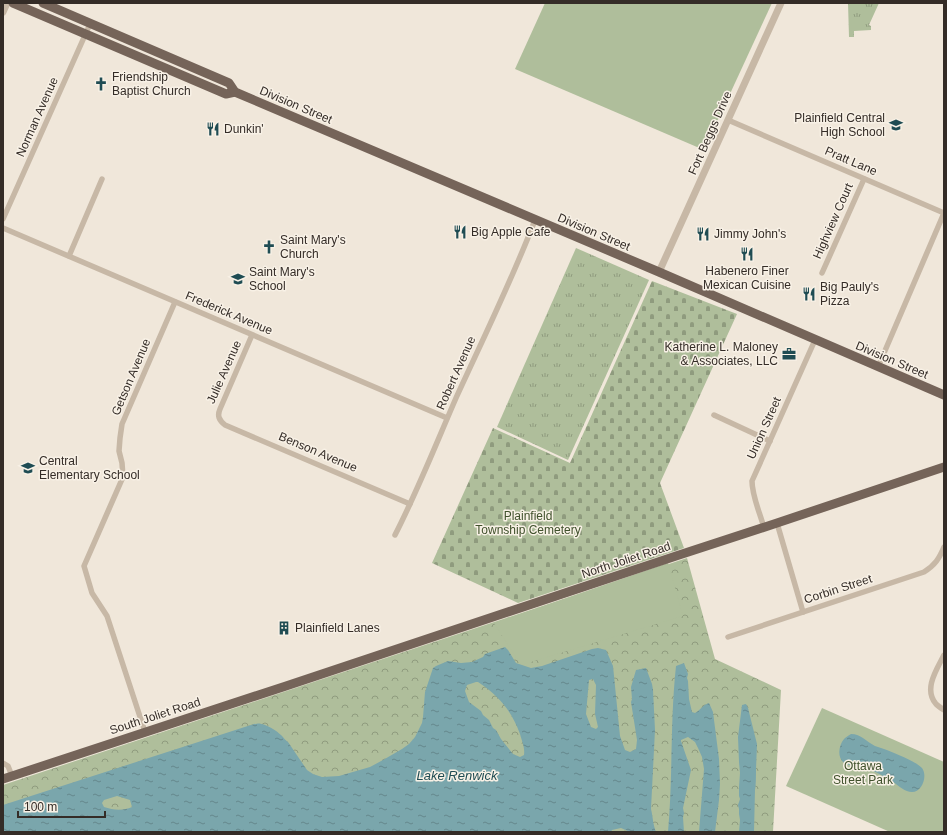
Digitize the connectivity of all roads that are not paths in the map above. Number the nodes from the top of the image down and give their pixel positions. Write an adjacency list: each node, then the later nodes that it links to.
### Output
1 (7, 3): 5 (street)
2 (13, 3): 7 (main road, Division Street)
3 (42, 3): 6 (main road, Division Street)
4 (781, 3): 9 (street, Fort Beggs Drive)
5 (3, 12)
6 (90, 24): 7 (street, Norman Avenue); 8 (main road, Division Street)
7 (86, 34): 8 (main road, Division Street); 13 (street, Norman Avenue)
8 (235, 92): 14 (main road, Division Street)
9 (728, 120): 11 (street, Pratt Lane); 17 (street, Fort Beggs Drive)
10 (102, 179): 16 (street)
11 (864, 179): 12 (street, Pratt Lane); 18 (street, Highview Court)
12 (944, 213): 22 (street)
13 (3, 219)
14 (535, 220): 17 (main road, Division Street); 26 (street, Robert Avenue)
15 (3, 228): 16 (street, Frederick Avenue)
16 (69, 256): 19 (street, Frederick Avenue)
17 (659, 272): 21 (main road, Division Street)
18 (822, 273)
19 (175, 302): 20 (street, Frederick Avenue); 39 (street, Getson Avenue)
20 (252, 335): 25 (street, Julie Avenue); 26 (street, Frederick Avenue)
21 (815, 340): 22 (main road, Division Street); 27 (street, Union Street)
22 (878, 367): 23 (main road, Division Street)
23 (944, 395)
24 (714, 415): 27 (street)
25 (219, 418): 29 (street, Benson Avenue)
26 (447, 418): 29 (street, Robert Avenue)
27 (770, 441): 31 (street, Union Street)
28 (942, 469): 30 (main road, North Joliet Road)
29 (410, 504): 32 (street, Robert Avenue)
30 (777, 524): 31 (main road, North Joliet Road); 34 (street)
31 (764, 528): 37 (main road, North Joliet Road)
32 (395, 534)
33 (944, 547): 34 (street, Corbin Street)
34 (803, 612): 35 (street, Corbin Street)
35 (728, 637)
36 (944, 655): 38 (street)
37 (315, 676): 39 (main road, South Joliet Road)
38 (944, 710)
39 (145, 732): 41 (main road, South Joliet Road)
40 (3, 763): 41 (street)
41 (12, 776): 42 (main road, South Joliet Road)
42 (3, 779)

